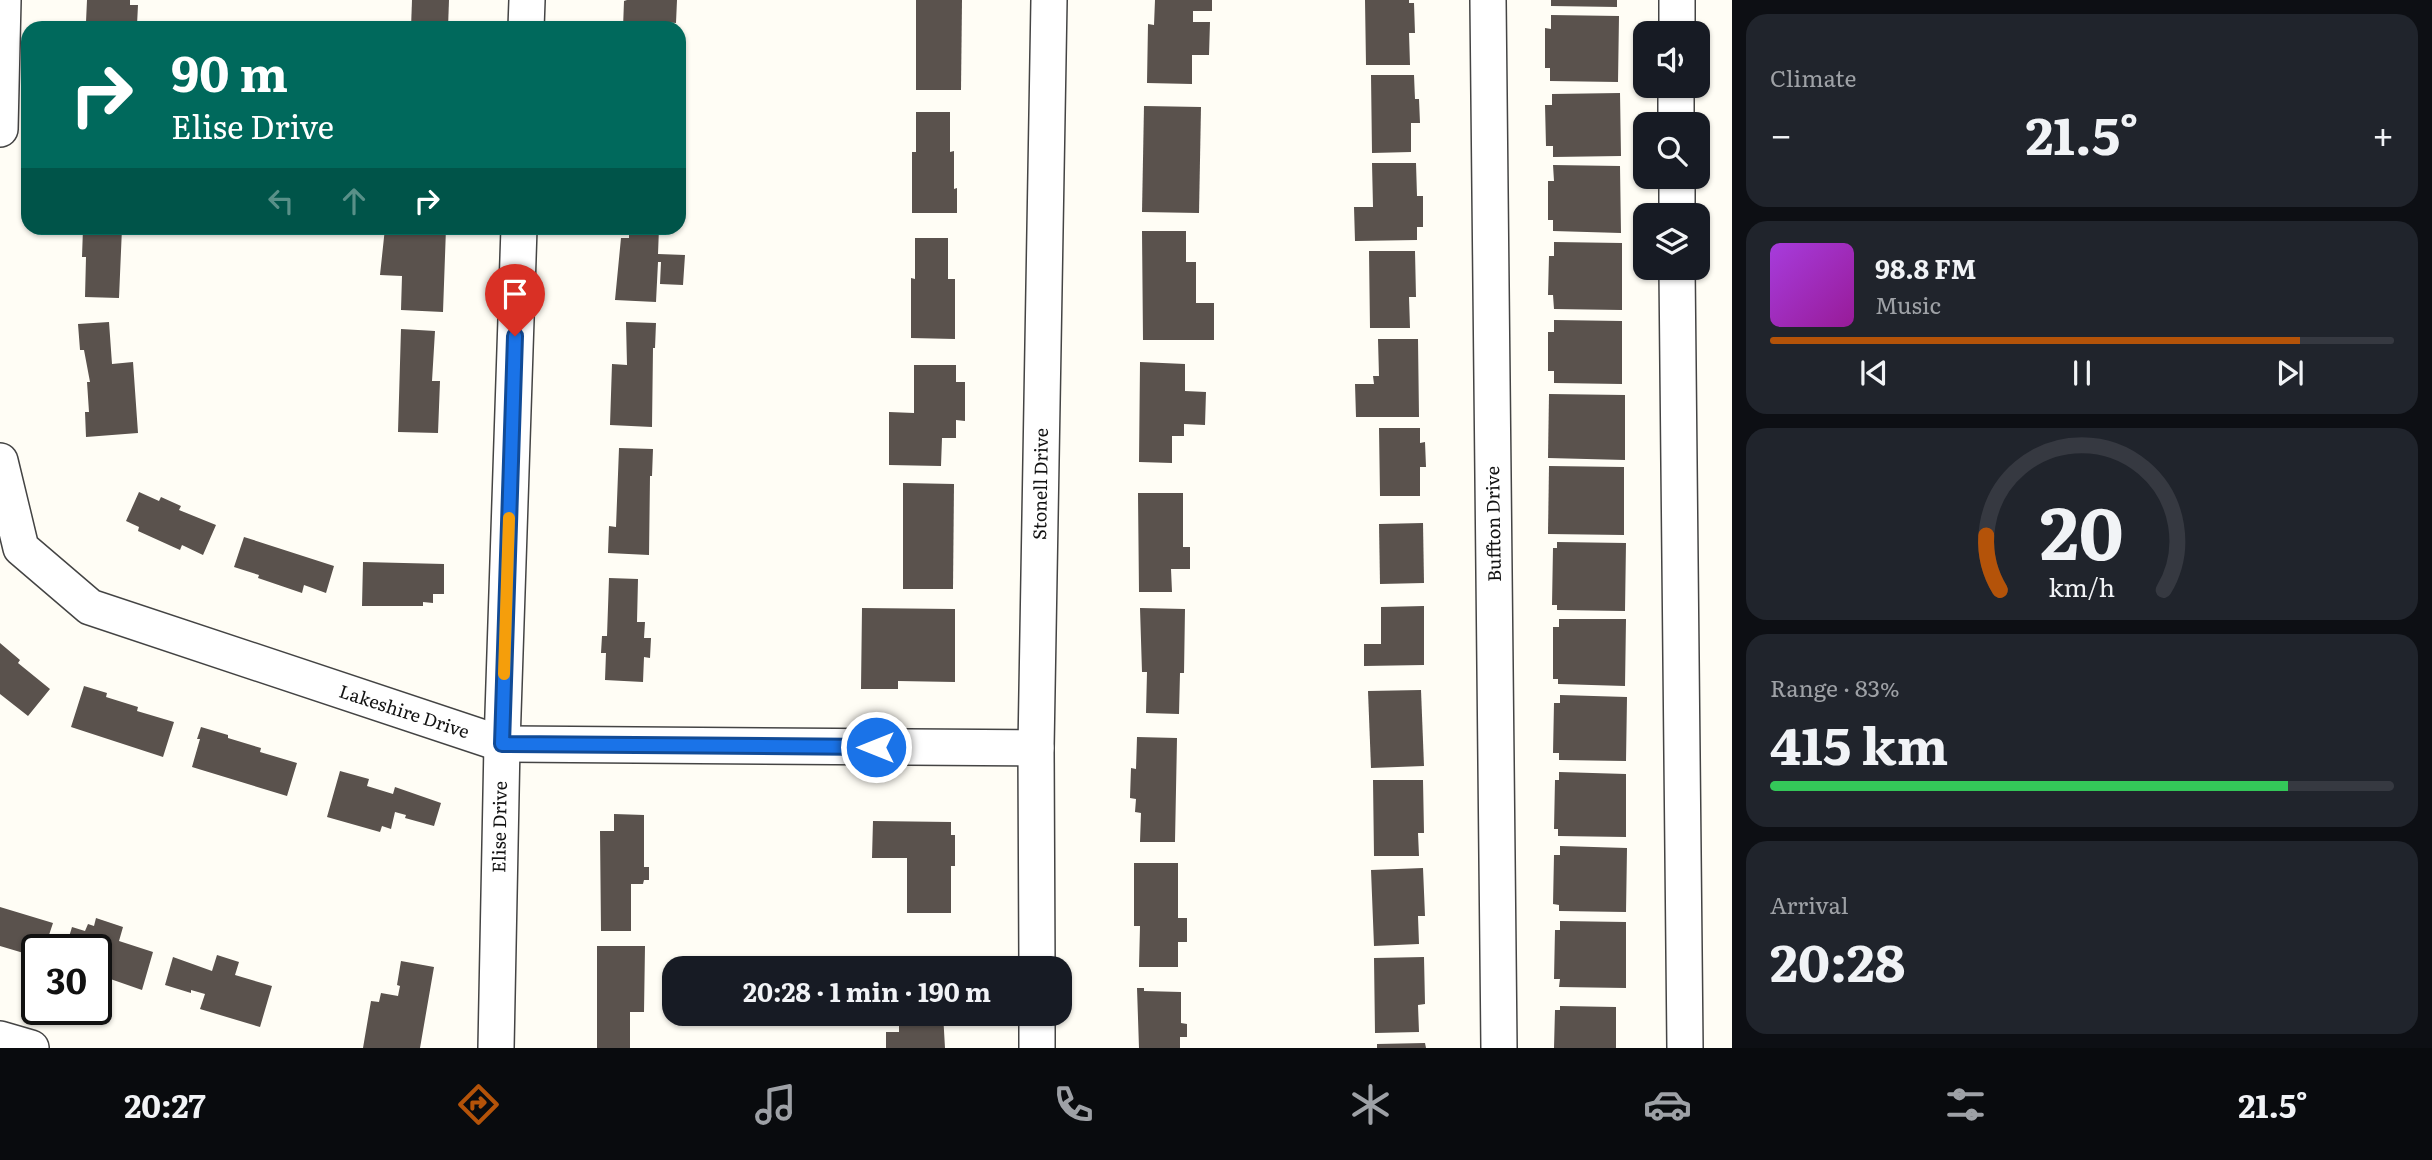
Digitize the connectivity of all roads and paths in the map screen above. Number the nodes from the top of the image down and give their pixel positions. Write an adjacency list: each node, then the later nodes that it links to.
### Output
1 (3, 0): 8 (street)
2 (527, 0): 6 (street)
3 (1049, 0): 13 (street, Stonell Drive)
4 (1488, 0): 20 (street, Buffton Drive)
5 (1677, 0): 7 (street)
6 (526, 21)
7 (1677, 21)
8 (0, 129)
9 (519, 235): 12 (street, Elise Drive)
10 (1678, 280): 21 (street)
11 (0, 461): 12 (street, Lakeshire Drive)
12 (502, 744): 13 (street, Lakeshire Drive); 18 (street, Elise Drive)
13 (1036, 748): 14 (street, Stonell Drive)
14 (1037, 956)
15 (1037, 1026): 19 (street)
16 (0, 1039): 17 (street)
17 (31, 1048)
18 (496, 1048)
19 (1037, 1048)
20 (1499, 1048)
21 (1685, 1048)

